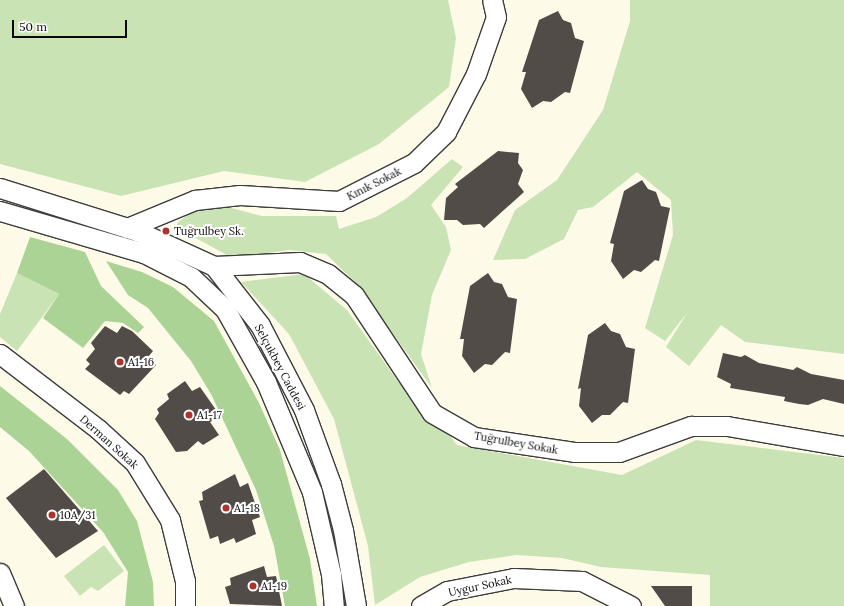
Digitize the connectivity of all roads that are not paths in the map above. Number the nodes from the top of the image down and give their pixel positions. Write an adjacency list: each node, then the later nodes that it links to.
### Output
1 (492, 0): 5 (street, Kınık Sokak)
2 (0, 188): 4 (street, Selçukbey Caddesi)
3 (0, 211): 6 (street, Selçukbey Caddesi)
4 (102, 220): 5 (street, Selçukbey Caddesi); 6 (street)
5 (127, 228): 7 (street, Selçukbey Caddesi)
6 (98, 238): 13 (street, Selçukbey Caddesi)
7 (214, 266): 9 (street, Tuğrulbey Sokak); 14 (street, Selçukbey Caddesi)
8 (0, 354): 12 (street, Derman Sokak)
9 (844, 446)
10 (0, 573): 11 (street)
11 (14, 606)
12 (185, 606)
13 (334, 606)
14 (356, 606)
15 (421, 606): 16 (street, Uygur Sokak)
16 (631, 606)

